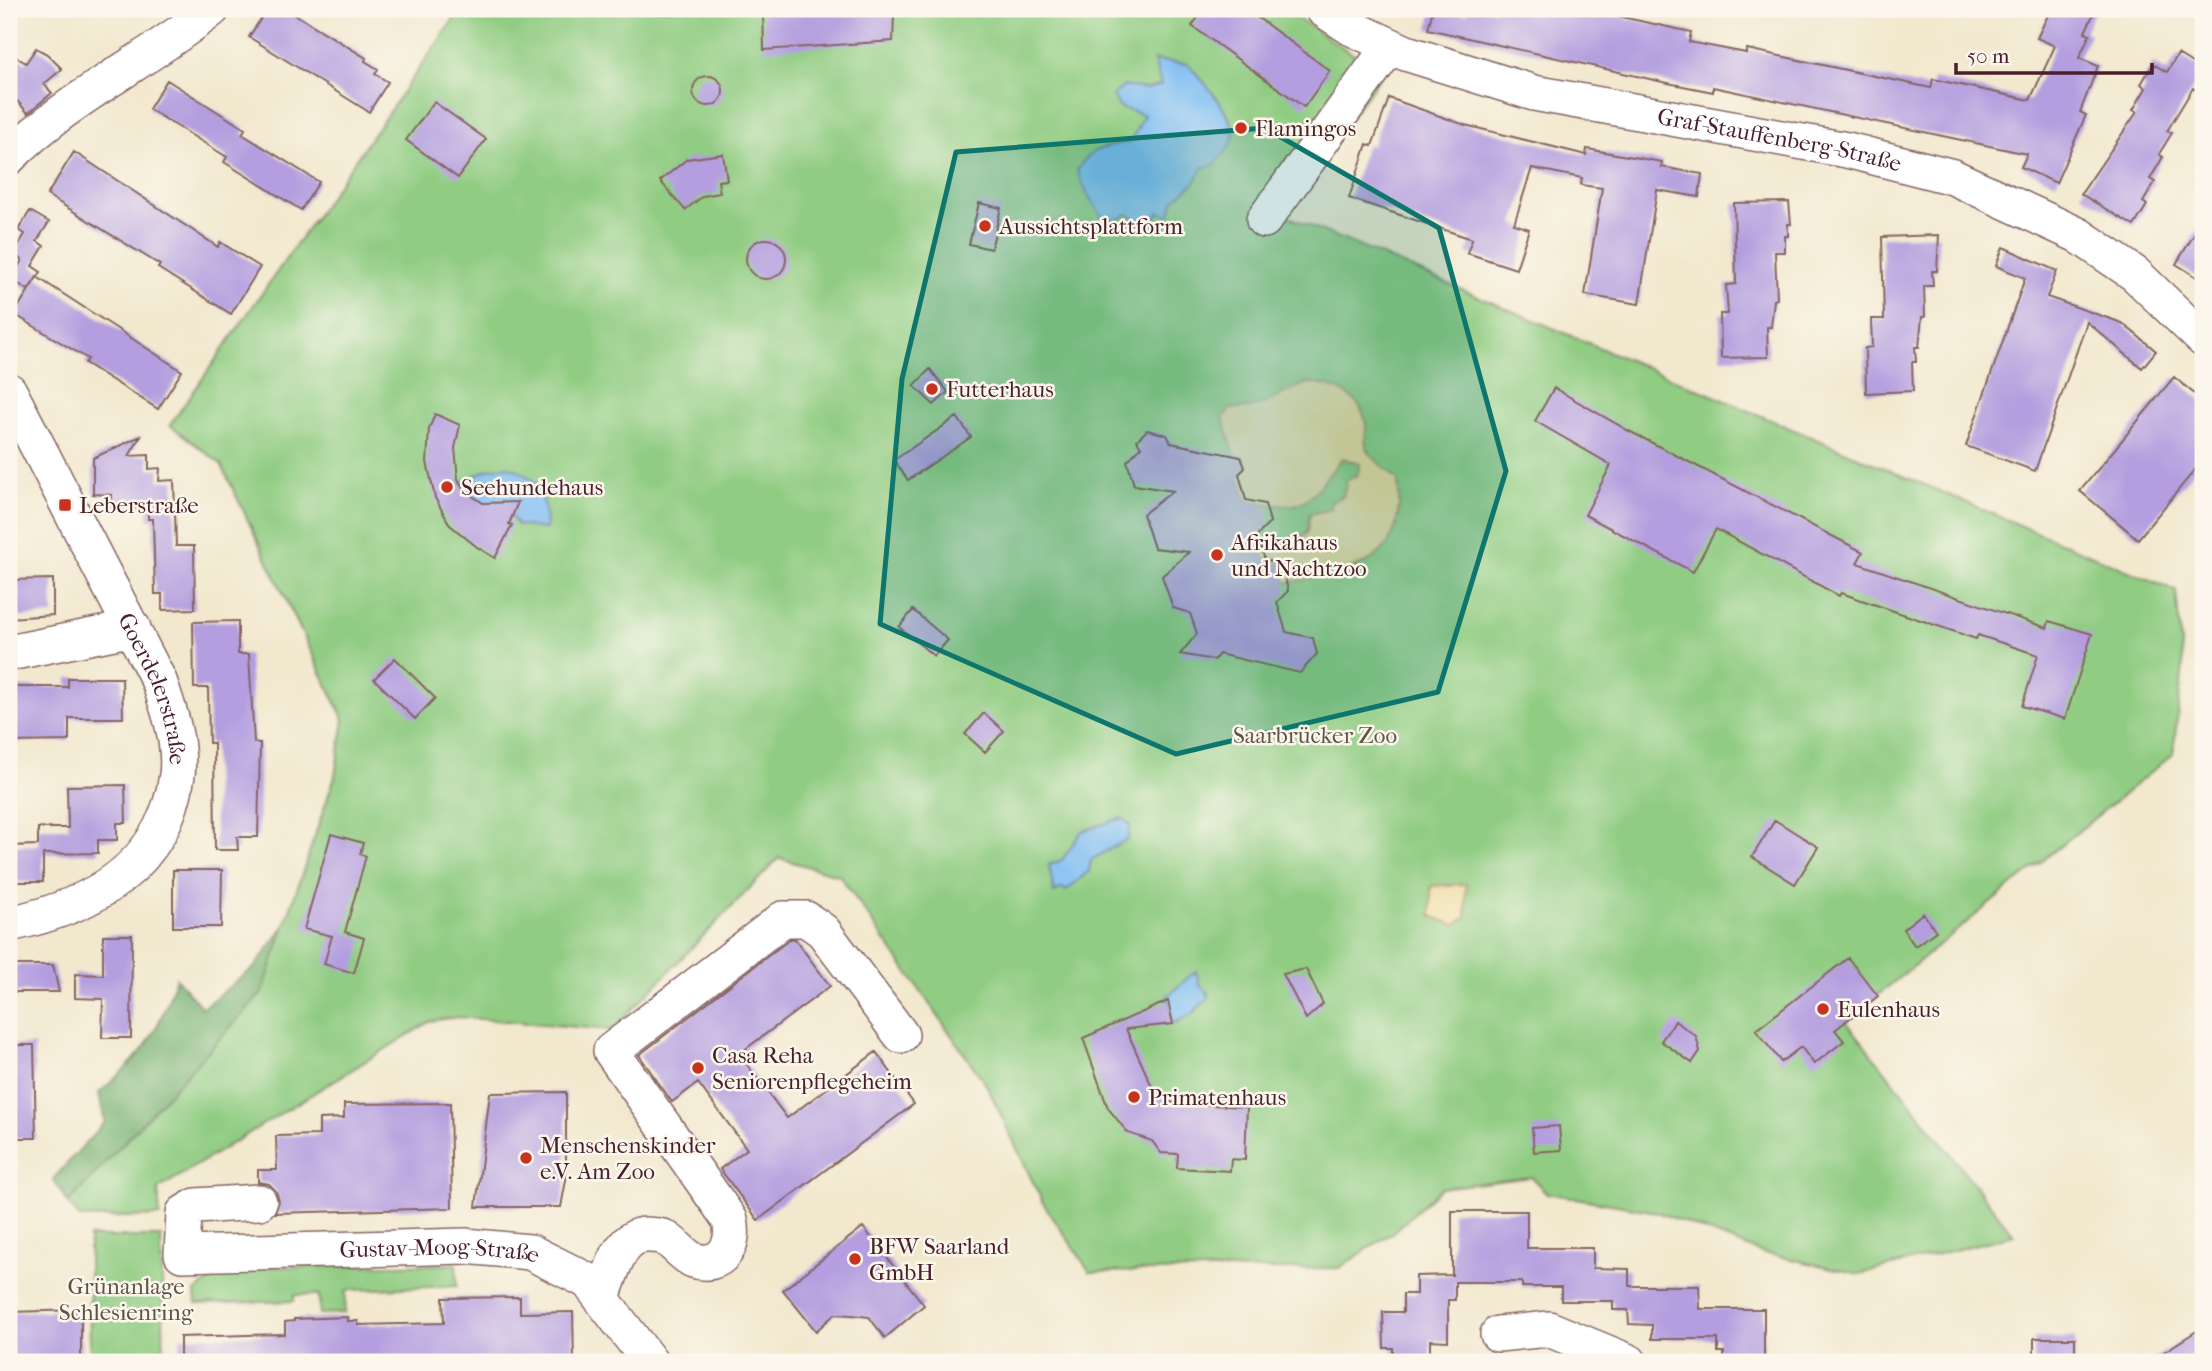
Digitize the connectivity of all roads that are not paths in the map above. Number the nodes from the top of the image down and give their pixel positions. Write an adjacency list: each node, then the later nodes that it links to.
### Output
1 (212, 9): 4 (street)
2 (1323, 9): 3 (street, Graf-Stauffenberg-Straße)
3 (1390, 46): 5 (street); 6 (street, Graf-Stauffenberg-Straße)
4 (9, 157)
5 (1264, 220)
6 (2203, 339)
7 (9, 391): 8 (street, Goerdelerstraße)
8 (133, 628): 9 (street); 10 (street, Goerdelerstraße)
9 (9, 653)
10 (9, 924)
11 (901, 1035): 13 (street)
12 (259, 1202): 13 (street, Gustav-Moog-Straße)
13 (602, 1297): 15 (street, Gustav-Moog-Straße)
14 (1498, 1334): 16 (street)
15 (650, 1362)
16 (1629, 1362)

